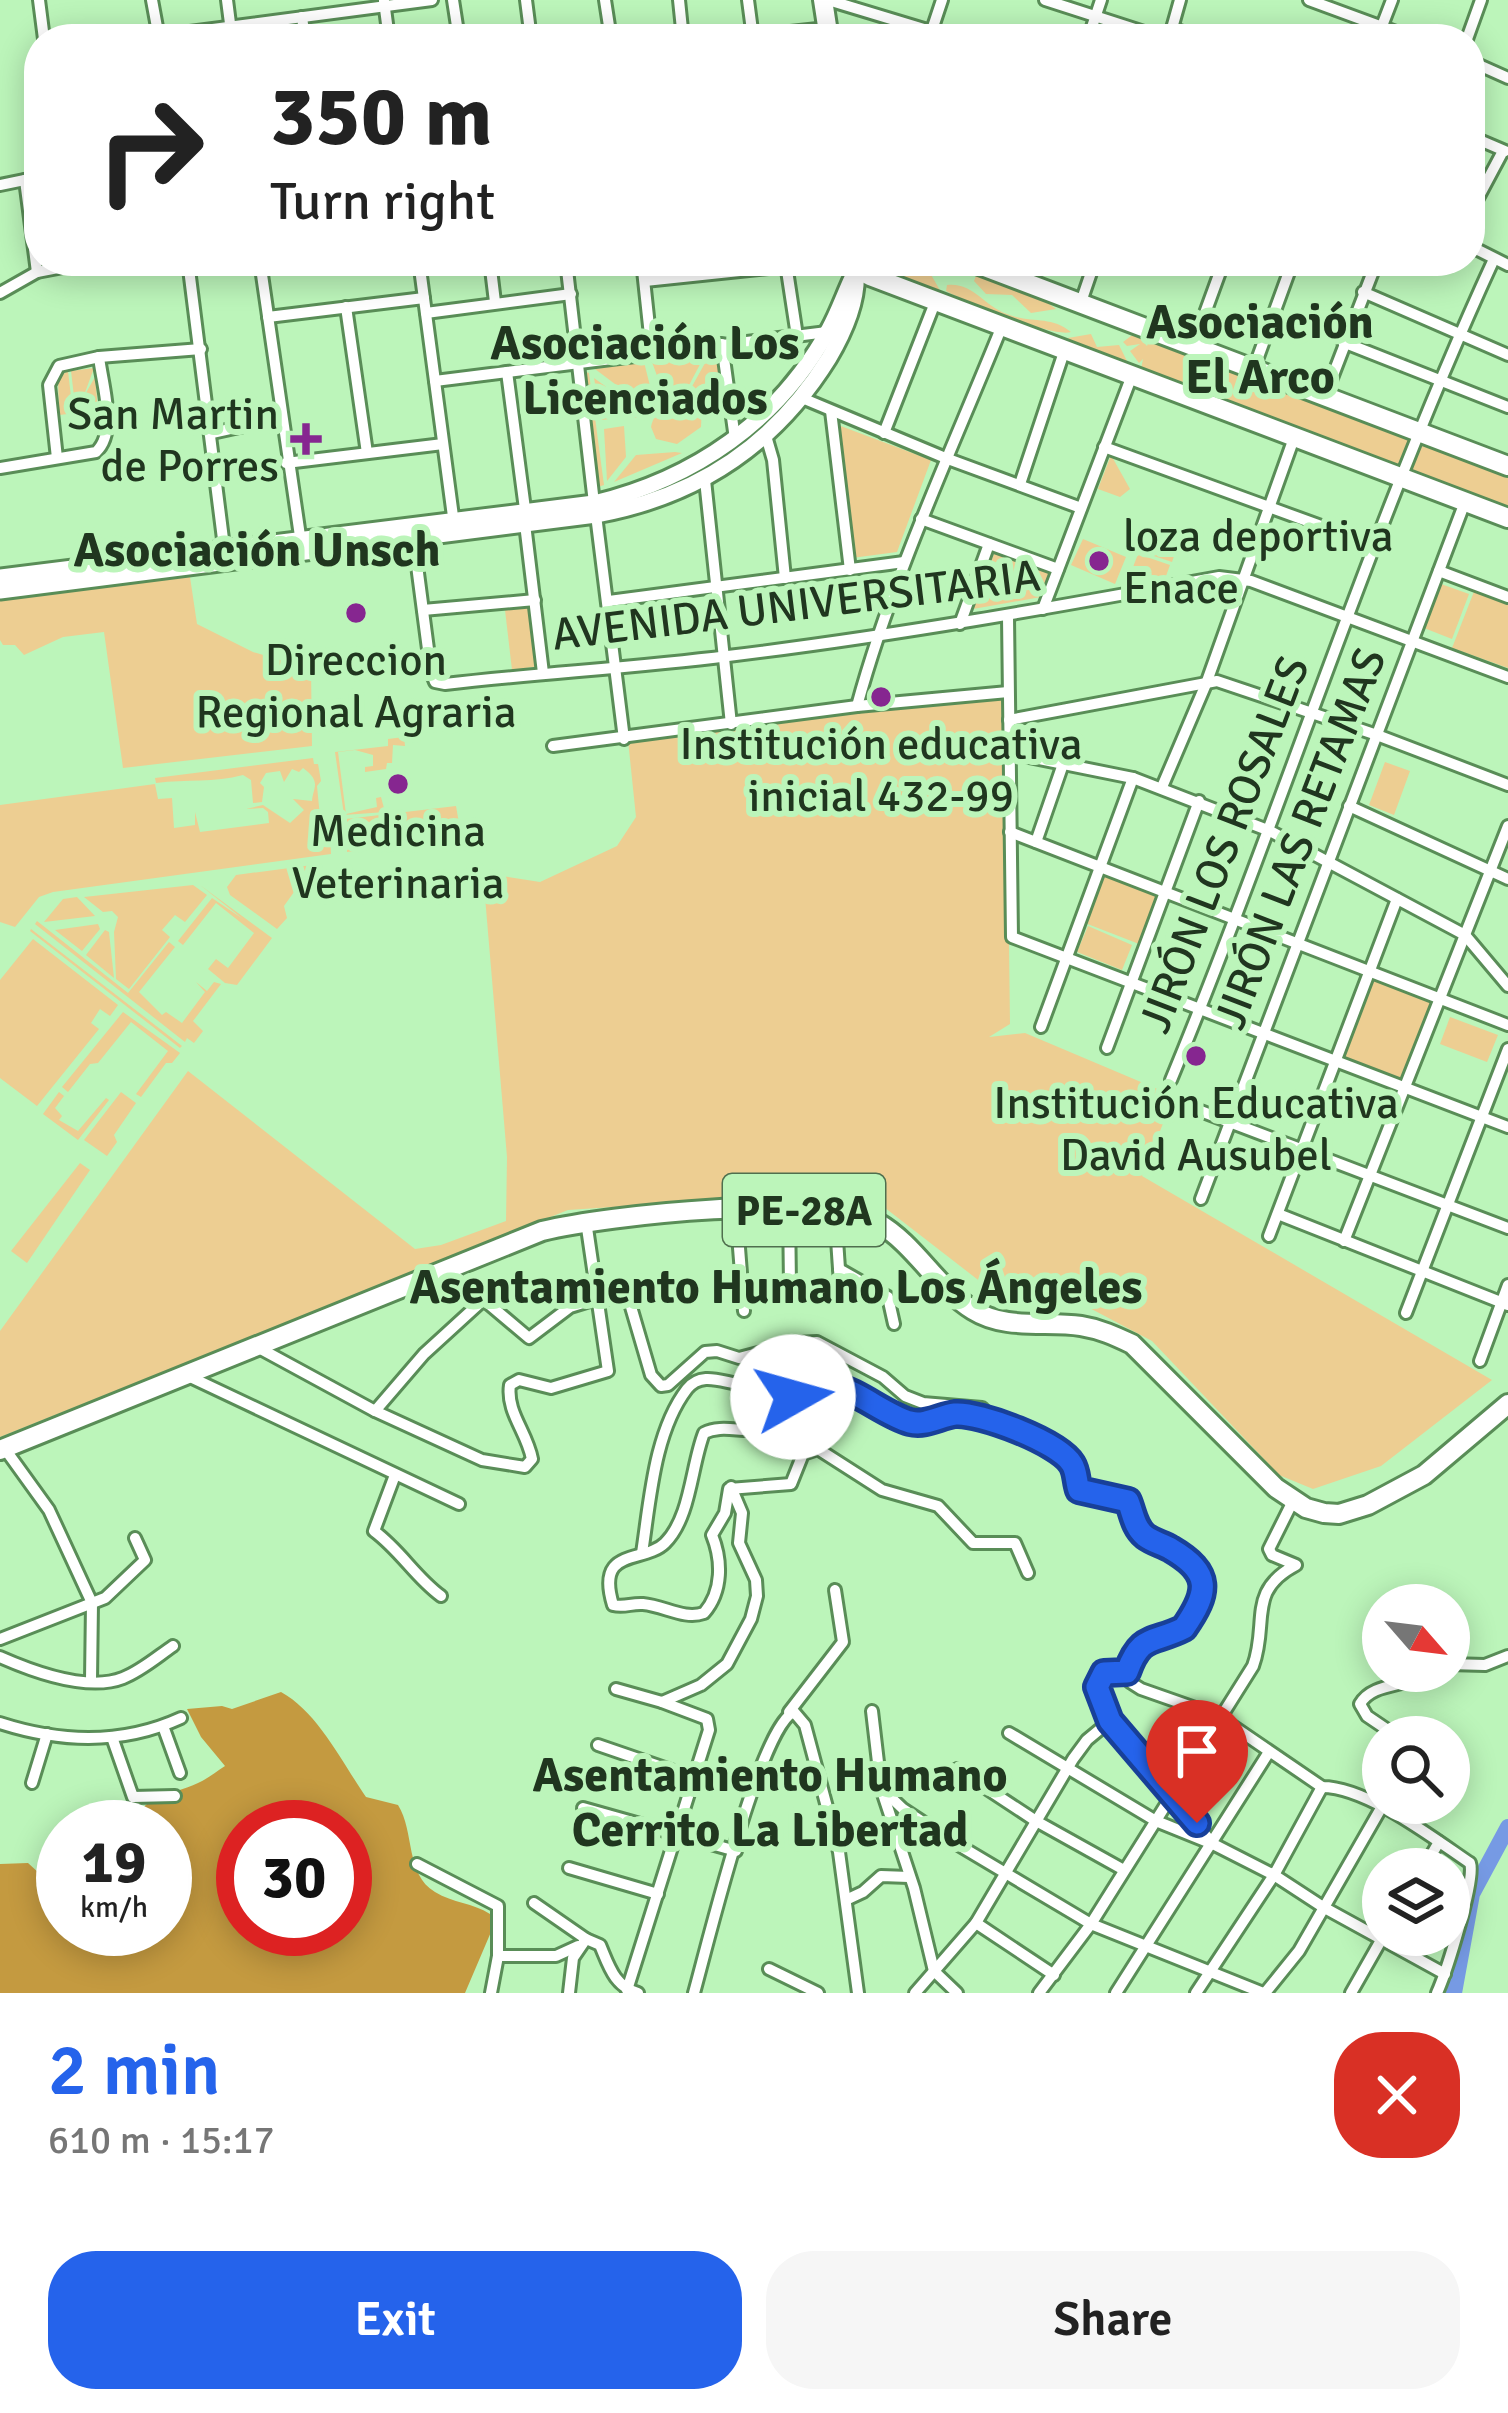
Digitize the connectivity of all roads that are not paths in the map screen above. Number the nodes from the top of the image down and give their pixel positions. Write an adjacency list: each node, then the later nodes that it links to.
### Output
1 (432, 0): 6 (street)
2 (1045, 0): 8 (street)
3 (1101, 0): 8 (street)
4 (1309, 0): 14 (street)
5 (832, 1): 11 (street)
6 (384, 3): 7 (street)
7 (302, 17): 9 (street); 10 (street)
8 (1095, 18): 12 (street); 13 (street)
9 (271, 24)
10 (303, 24)
11 (899, 24)
12 (1093, 24)
13 (1121, 24)
14 (1361, 24)
15 (1505, 152): 16 (street)
16 (1485, 187)
17 (1485, 254): 18 (street)
18 (1494, 259): 19 (street); 51 (street, JIRÓN LOS ROSALES)
19 (1508, 266)
20 (31, 276): 39 (street)
21 (190, 276): 55 (street)
22 (262, 276): 47 (street)
23 (421, 276): 41 (street)
24 (492, 276): 43 (street)
25 (569, 276): 40 (street)
26 (644, 276): 37 (street)
27 (669, 276): 37 (street)
28 (788, 276): 50 (street)
29 (850, 276): 49 (street)
30 (856, 276): 67 (street)
31 (881, 276): 42 (highway)
32 (1025, 276): 44 (highway)
33 (1090, 276): 44 (street)
34 (1219, 276): 54 (street)
35 (1288, 276): 61 (street)
36 (1370, 276): 38 (street)
37 (645, 281): 57 (street)
38 (1363, 292): 51 (street); 52 (street)
39 (0, 293)
40 (572, 294): 43 (street); 60 (street)
41 (424, 298): 45 (street); 46 (street)
42 (937, 300): 48 (highway); 73 (street)
43 (495, 302): 46 (street)
44 (1081, 302): 54 (highway)
45 (346, 308): 47 (street); 79 (street)
46 (426, 313): 65 (street)
47 (268, 317): 70 (street)
48 (1003, 326): 56 (highway); 81 (street)
49 (827, 332): 50 (street); 76 (street)
50 (797, 335): 53 (street)
51 (1459, 335): 58 (street); 64 (street, JIRÓN LOS ROSALES)
52 (1343, 342): 64 (street); 66 (street)
53 (722, 344): 57 (street); 76 (street)
54 (1193, 346): 61 (highway)
55 (201, 349): 59 (street); 72 (street)
56 (1065, 349): 63 (highway); 87 (street)
57 (652, 354): 60 (street)
58 (1508, 356)
59 (99, 357): 80 (street); 80 (street)
60 (580, 365): 62 (street); 91 (street)
61 (1254, 368): 66 (highway)
62 (507, 372): 65 (street); 92 (street)
63 (1131, 378): 75 (highway); 78 (street)
64 (1443, 379): 68 (street); 71 (street, JIRÓN LOS ROSALES)
65 (435, 381): 77 (street)
66 (1325, 396): 71 (highway)
67 (802, 398): 69 (street); 74 (street)
68 (1508, 407)
69 (831, 411): 73 (street); 103 (street)
70 (281, 418): 72 (street); 82 (street)
71 (1418, 432): 83 (highway); 85 (street, JIRÓN LOS ROSALES)
72 (212, 433): 100 (street)
73 (884, 433): 81 (street)
74 (766, 436): 86 (street); 107 (street)
75 (1294, 438): 85 (highway); 89 (street)
76 (735, 439): 91 (street)
77 (443, 444): 79 (street); 95 (street)
78 (1104, 447): 89 (street); 90 (street)
79 (367, 453): 82 (street)
80 (57, 458): 84 (street)
81 (948, 459): 87 (street); 94 (street)
82 (286, 463): 98 (street)
83 (1508, 466)
84 (0, 468)
85 (1401, 478): 88 (highway); 99 (street, JIRÓN LOS ROSALES)
86 (705, 480): 91 (street); 109 (street)
87 (1020, 484): 90 (street)
88 (1465, 502): 93 (highway); 105 (street, JIRÓN LAS RETAMAS)
89 (1268, 506): 99 (street); 108 (street)
90 (1081, 508): 102 (street)
91 (595, 509): 92 (street); 113 (street)
92 (525, 516): 95 (street); 112 (street)
93 (1508, 518)
94 (920, 519): 97 (street); 101 (street)
95 (454, 526): 96 (street)
96 (412, 531): 98 (street); 115 (street)
97 (988, 544): 102 (street); 118 (street)
98 (301, 545): 100 (street)
99 (1376, 546): 116 (street, JIRÓN LOS ROSALES)
100 (226, 557): 104 (street)
101 (904, 562): 103 (street); 119 (street)
102 (1058, 569): 114 (street)
103 (850, 570): 107 (street)
104 (100, 571): 106 (street); 110 (street)
105 (1439, 571): 111 (street); 120 (street, JIRÓN LAS RETAMAS)
106 (0, 577)
107 (785, 578): 109 (street)
108 (1241, 579): 114 (street, AVENIDA UNIVERSITARIA); 116 (street, AVENIDA UNIVERSITARIA); 125 (street)
109 (714, 587): 113 (street); 121 (street)
110 (0, 591)
111 (1508, 597)
112 (535, 600): 115 (street); 123 (street)
113 (609, 601): 122 (street)
114 (1043, 609): 117 (street, AVENIDA UNIVERSITARIA)
115 (423, 610): 123 (street, AVENIDA UNIVERSITARIA)
116 (1348, 616): 120 (street, AVENIDA UNIVERSITARIA); 128 (street, JIRÓN LOS ROSALES)
117 (1008, 617): 118 (street, AVENIDA UNIVERSITARIA); 126 (street)
118 (960, 624): 119 (street, AVENIDA UNIVERSITARIA)
119 (876, 636): 121 (street, AVENIDA UNIVERSITARIA); 127 (street)
120 (1412, 641): 124 (street, AVENIDA UNIVERSITARIA); 131 (street, JIRÓN LAS RETAMAS)
121 (725, 656): 122 (street, AVENIDA UNIVERSITARIA); 130 (street)
122 (617, 667): 123 (street, AVENIDA UNIVERSITARIA); 132 (street)
123 (543, 673)
124 (1508, 677)
125 (1206, 684): 128 (street); 129 (street); 138 (street)
126 (1008, 692): 127 (street); 129 (street)
127 (856, 706): 130 (street)
128 (1310, 712): 131 (street); 142 (street, JIRÓN LOS ROSALES)
129 (1009, 720): 134 (street)
130 (731, 724): 132 (street)
131 (1377, 735): 137 (street); 140 (street, JIRÓN LAS RETAMAS)
132 (624, 740): 133 (street)
133 (553, 746)
134 (1009, 753): 135 (street); 143 (street)
135 (1063, 764): 136 (street); 144 (street)
136 (1133, 778): 138 (street); 146 (street)
137 (1508, 785)
138 (1162, 788): 139 (street)
139 (1199, 801): 142 (street); 149 (street)
140 (1349, 806): 145 (street, JIRÓN LAS RETAMAS); 147 (street)
141 (1508, 826): 147 (street)
142 (1270, 831): 145 (street); 151 (street, JIRÓN LOS ROSALES)
143 (1010, 832): 144 (street); 154 (street)
144 (1036, 842): 146 (street)
145 (1329, 862): 150 (street); 153 (street, JIRÓN LAS RETAMAS)
146 (1100, 867): 149 (street); 154 (street)
147 (1491, 872): 148 (street); 152 (street)
148 (1508, 879)
149 (1163, 891): 151 (street); 156 (street)
150 (1397, 899): 152 (street); 155 (street)
151 (1234, 920): 153 (street); 159 (street, JIRÓN LOS ROSALES)
152 (1465, 935): 157 (street); 158 (street)
153 (1297, 944): 155 (street); 162 (street, JIRÓN LAS RETAMAS)
154 (1066, 957): 156 (street); 161 (street)
155 (1368, 972): 158 (street); 165 (street)
156 (1130, 981): 159 (street); 163 (street)
157 (1508, 986)
158 (1439, 999): 160 (street); 167 (street)
159 (1200, 1010): 162 (street); 166 (street, JIRÓN LOS ROSALES)
160 (1508, 1025)
161 (1041, 1027)
162 (1264, 1033): 165 (street); 170 (street, JIRÓN LAS RETAMAS)
163 (1107, 1048)
164 (1508, 1049): 169 (street)
165 (1335, 1060): 167 (street); 172 (street)
166 (1171, 1080)
167 (1404, 1088): 169 (street); 173 (street)
168 (1190, 1107): 170 (street)
169 (1481, 1116): 171 (street); 175 (street)
170 (1229, 1124): 172 (street); 174 (street, JIRÓN LAS RETAMAS)
171 (1508, 1126)
172 (1303, 1151): 173 (street); 179 (street)
173 (1370, 1177): 175 (street); 183 (street)
174 (1201, 1199)
175 (1447, 1205): 181 (street); 186 (street)
176 (736, 1210): 177 (highway, PE-28A); 180 (highway, PE-28A); 195 (street)
177 (789, 1210): 178 (highway, PE-28A); 188 (street)
178 (835, 1210): 185 (street); 211 (highway, PE-28A)
179 (1278, 1214): 182 (street); 183 (street)
180 (586, 1221): 184 (highway, PE-28A); 191 (street)
181 (1508, 1228)
182 (1269, 1236)
183 (1344, 1241): 186 (street)
184 (446, 1268): 192 (street); 199 (highway, PE-28A)
185 (838, 1269): 190 (street); 197 (street)
186 (1421, 1274): 194 (street); 196 (street)
187 (1508, 1285): 194 (street)
188 (790, 1286)
189 (687, 1297): 193 (street)
190 (841, 1298)
191 (596, 1299): 192 (street); 193 (street); 205 (street)
192 (482, 1300): 205 (street)
193 (628, 1300): 200 (street)
194 (1505, 1303): 201 (street)
195 (744, 1311)
196 (1406, 1313)
197 (894, 1324)
198 (796, 1343): 200 (street); 203 (street); 206 (street)
199 (256, 1346): 202 (highway, PE-28A); 205 (street)
200 (775, 1348): 214 (street)
201 (1480, 1360)
202 (186, 1375): 207 (highway, PE-28A); 209 (street)
203 (803, 1387): 206 (street); 208 (street); 214 (street)
204 (1508, 1404): 211 (highway)
205 (375, 1411)
206 (996, 1423): 224 (street)
207 (2, 1448): 218 (street)
208 (818, 1449): 210 (street); 215 (street)
209 (394, 1475): 212 (street); 217 (street)
210 (731, 1487): 214 (street); 228 (street)
211 (1293, 1501): 231 (street)
212 (459, 1504)
213 (135, 1538): 218 (street)
214 (642, 1553)
215 (1028, 1573)
216 (835, 1590): 230 (street)
217 (441, 1596)
218 (92, 1603): 219 (street); 225 (street)
219 (0, 1639)
220 (172, 1646): 225 (street)
221 (0, 1657): 225 (street)
222 (1508, 1657): 223 (street)
223 (1470, 1665)
224 (1127, 1672): 231 (street); 234 (street)
225 (91, 1680)
226 (616, 1689): 228 (street)
227 (1371, 1692): 232 (street)
228 (662, 1702): 245 (street)
229 (872, 1711): 248 (street)
230 (788, 1713): 261 (street); 269 (street)
231 (1218, 1716): 241 (street); 249 (street)
232 (1367, 1716)
233 (181, 1718): 236 (street)
234 (1110, 1721): 243 (street); 249 (street)
235 (0, 1723): 238 (street)
236 (163, 1726): 239 (street); 244 (street)
237 (1009, 1733): 243 (street)
238 (47, 1734): 239 (street); 246 (street)
239 (113, 1740): 250 (street)
240 (598, 1745): 245 (street)
241 (1269, 1752): 247 (street); 259 (street)
242 (957, 1769): 253 (street)
243 (1068, 1769): 253 (street); 254 (street)
244 (180, 1773)
245 (694, 1778): 257 (street)
246 (32, 1783)
247 (1322, 1787): 251 (street); 266 (street)
248 (881, 1788): 265 (street); 267 (street)
249 (1171, 1794): 254 (street); 259 (street)
250 (175, 1796)
251 (1362, 1797)
252 (584, 1808): 257 (street)
253 (1036, 1821): 264 (street); 265 (street)
254 (1156, 1821): 259 (street); 264 (street)
255 (1372, 1824): 271 (street)
256 (1412, 1824): 258 (street)
257 (677, 1836): 261 (street); 268 (street)
258 (1439, 1842): 260 (street); 283 (street)
259 (1213, 1844): 266 (street); 276 (street)
260 (1435, 1848)
261 (736, 1851): 288 (street)
262 (417, 1864): 277 (street)
263 (569, 1868): 268 (street)
264 (1124, 1870): 273 (street)
265 (1005, 1872): 272 (street); 273 (street)
266 (1274, 1875): 271 (street); 282 (street)
267 (909, 1877): 269 (street); 281 (street)
268 (658, 1894): 285 (street)
269 (848, 1899): 290 (street)
270 (534, 1903): 275 (street)
271 (1323, 1907): 274 (street); 296 (street)
272 (976, 1923): 281 (street); 284 (street)
273 (1091, 1924): 276 (street); 284 (street)
274 (1362, 1926)
275 (582, 1943): 277 (street); 285 (street); 287 (street)
276 (1144, 1944): 282 (street); 294 (street)
277 (498, 1956): 286 (street)
278 (1372, 1956): 297 (street)
279 (1416, 1956): 283 (street)
280 (769, 1969): 289 (street)
281 (934, 1971): 291 (street); 292 (street)
282 (1208, 1972): 295 (street); 296 (street)
283 (1445, 1974): 298 (street)
284 (1054, 1975): 293 (street)
285 (633, 1991)
286 (491, 1993)
287 (569, 1993)
288 (694, 1993)
289 (818, 1993)
290 (858, 1993)
291 (915, 1993)
292 (957, 1993)
293 (1040, 1993)
294 (1116, 1993)
295 (1196, 1993)
296 (1264, 1993)
297 (1351, 1993)
298 (1436, 1993)

